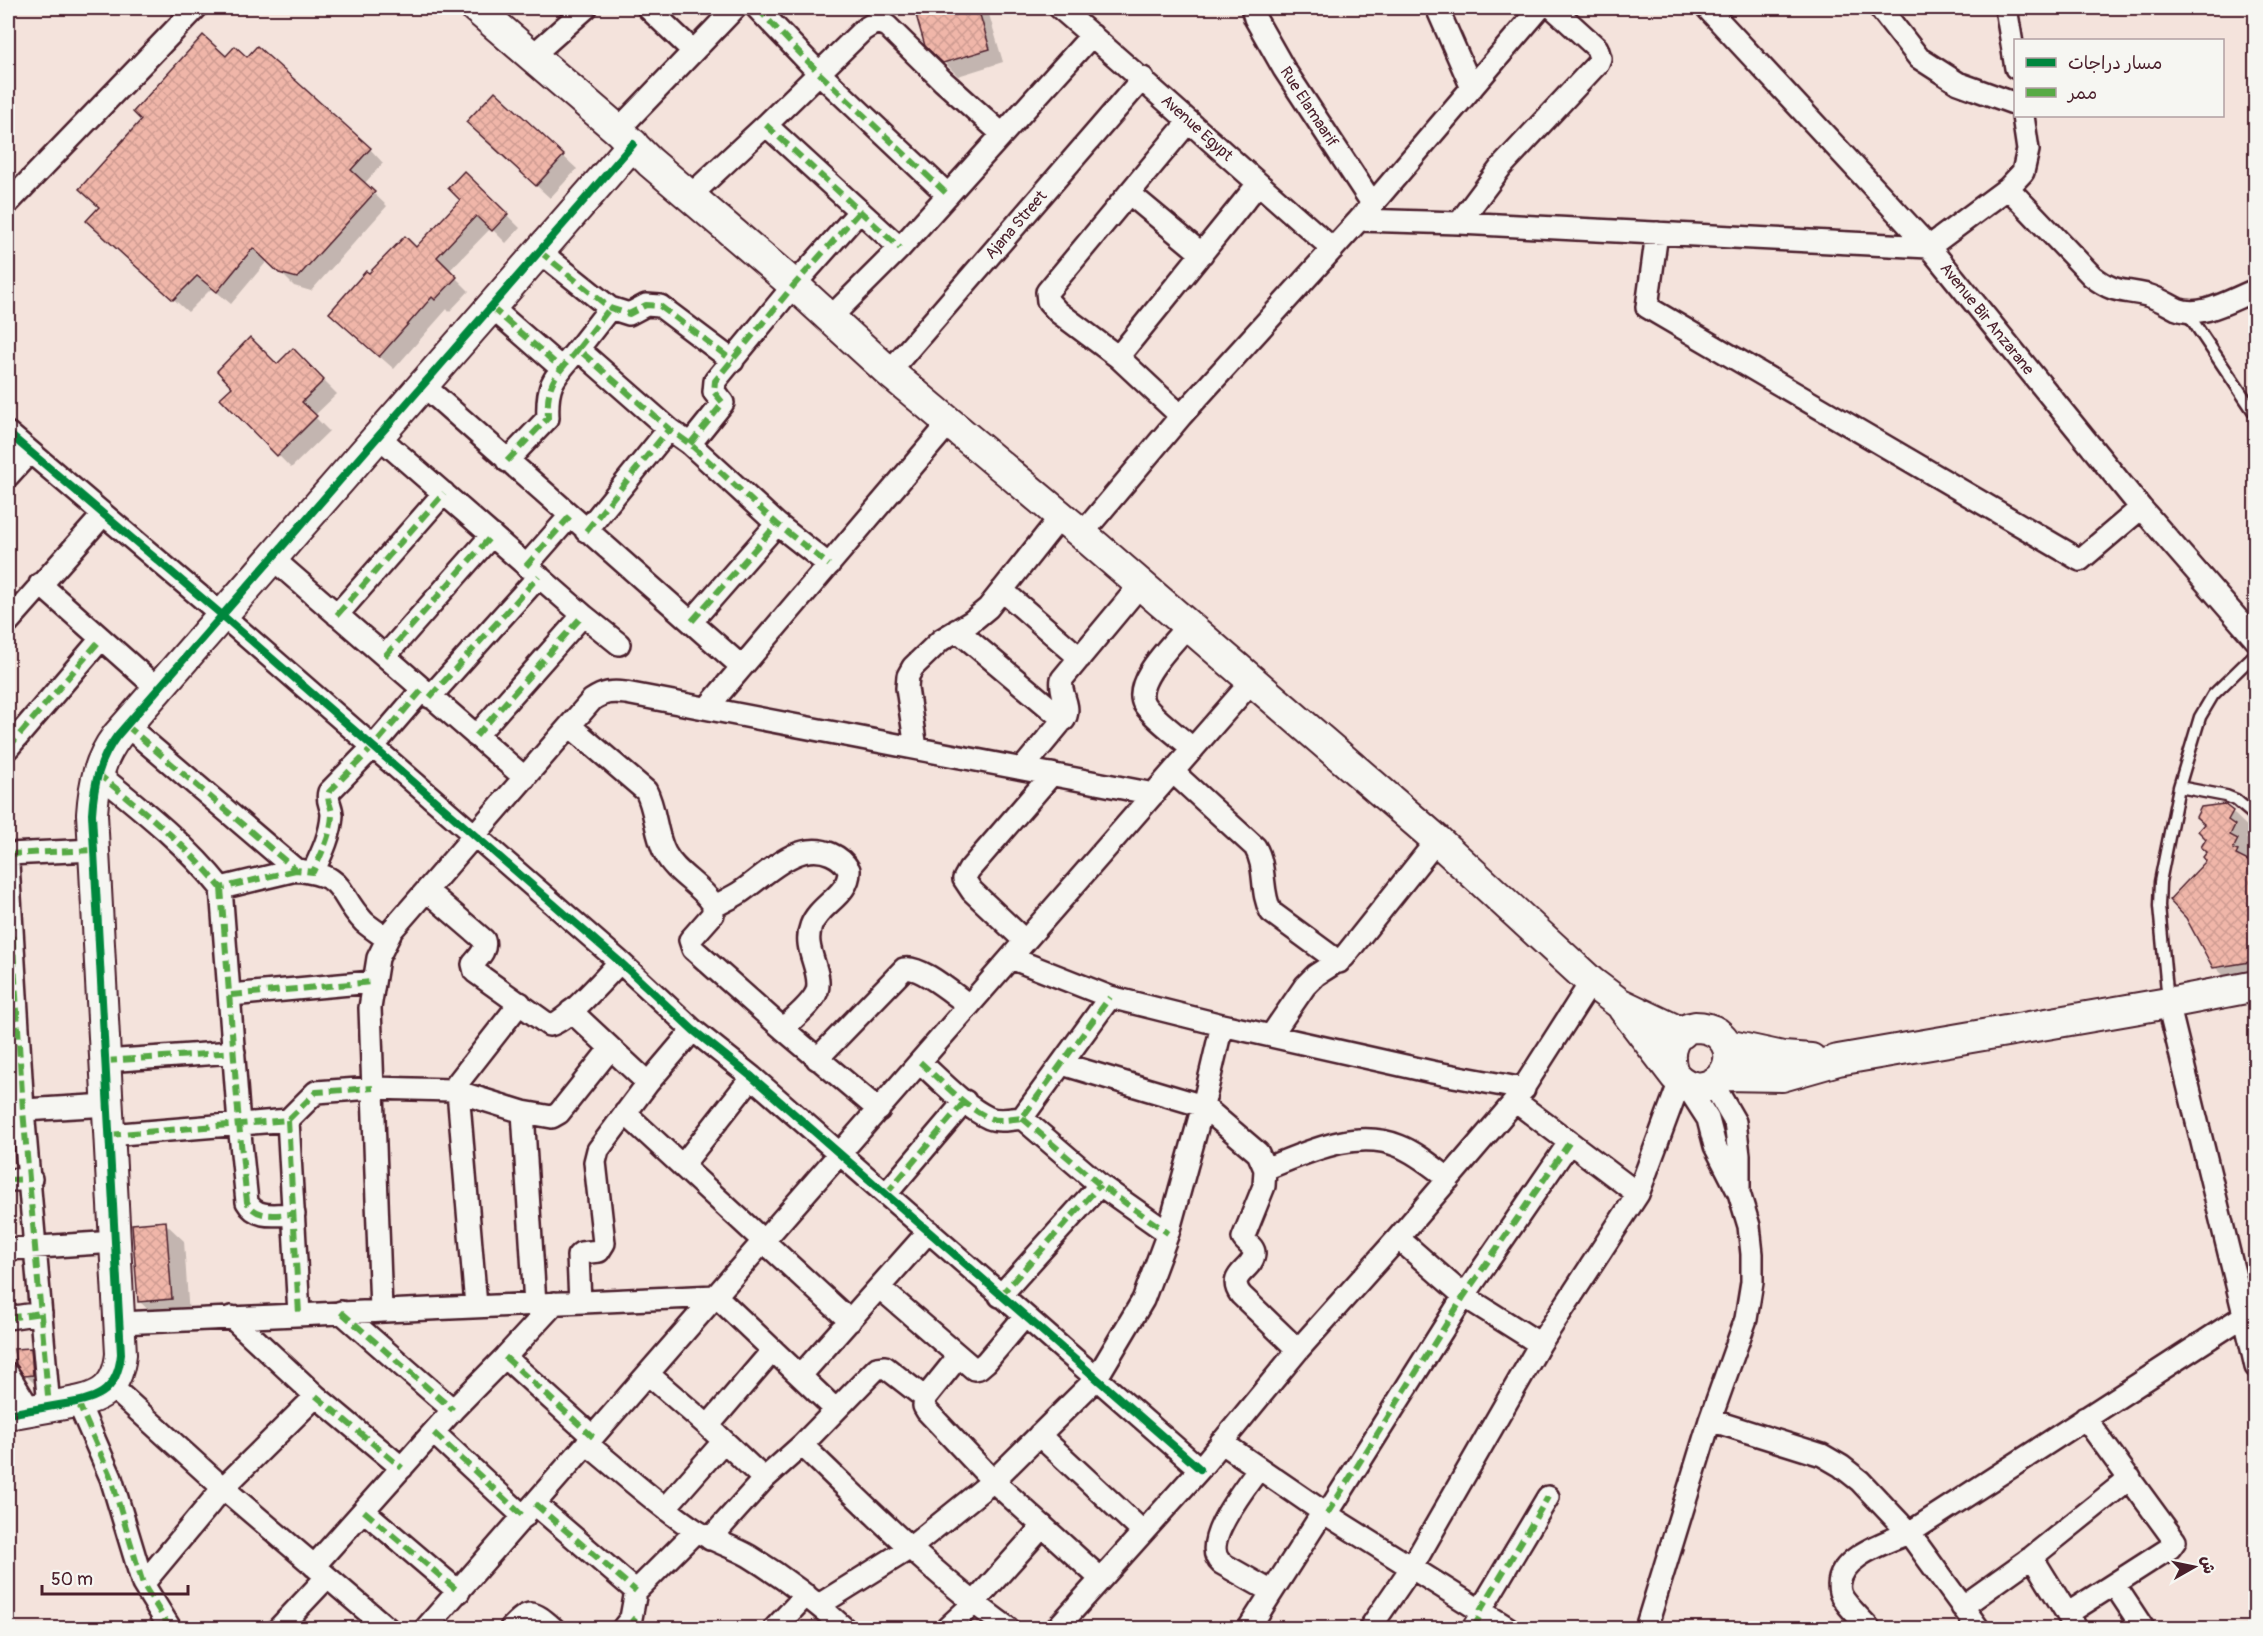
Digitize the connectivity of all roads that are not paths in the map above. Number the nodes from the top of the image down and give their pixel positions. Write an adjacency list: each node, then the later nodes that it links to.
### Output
1 (196, 8): 33 (street)
2 (476, 8): 17 (main road)
3 (586, 8): 17 (street)
4 (648, 8): 16 (street)
5 (735, 8): 16 (street)
6 (757, 8): 19 (street)
7 (1060, 8): 15 (street, Avenue Egypt)
8 (1252, 8): 34 (street, Rue Elamaarif)
9 (1437, 8): 21 (street)
10 (1540, 8): 21 (street)
11 (1552, 8): 37 (street)
12 (1707, 8): 39 (street, Avenue Bir Anzarane)
13 (1880, 8): 22 (street)
14 (2006, 8): 18 (street)
15 (1092, 35): 20 (street, Avenue Egypt); 26 (street)
16 (693, 51): 27 (street)
17 (532, 56): 27 (main road)
18 (2014, 56)
19 (819, 72): 25 (street); 26 (street); 32 (street)
20 (1143, 78): 24 (street, Avenue Egypt); 54 (street, Ajana Street)
21 (1472, 88): 34 (street)
22 (2014, 103)
23 (2023, 117): 29 (street)
24 (1189, 121): 28 (street, Avenue Egypt); 30 (street)
25 (766, 125): 31 (street); 35 (street)
26 (1002, 134): 32 (street)
27 (625, 137): 31 (main road); 42 (main road)
28 (1258, 184): 41 (street, Avenue Egypt); 43 (street)
29 (2008, 188): 39 (street); 48 (street)
30 (1129, 193): 43 (street); 51 (street)
31 (691, 195): 44 (main road)
32 (948, 195): 40 (street)
33 (8, 202)
34 (1372, 203): 36 (street)
35 (860, 211): 40 (street); 44 (street)
36 (1359, 220): 37 (street); 41 (street)
37 (1459, 223): 38 (street)
38 (1657, 233): 39 (street); 67 (street)
39 (1929, 247): 67 (street, Avenue Bir Anzarane)
40 (900, 248): 49 (street)
41 (1333, 249): 57 (street)
42 (539, 251): 46 (main road); 47 (street)
43 (1202, 254): 51 (street)
44 (794, 285): 49 (main road); 52 (street)
45 (2256, 290): 48 (street)
46 (491, 307): 53 (street); 55 (main road)
47 (610, 308): 50 (street); 52 (street)
48 (2186, 311): 56 (lane)
49 (830, 318): 54 (main road)
50 (578, 349): 53 (street); 59 (street)
51 (1118, 357): 57 (street)
52 (733, 361): 62 (street)
53 (561, 368): 64 (street)
54 (889, 372): 58 (main road)
55 (423, 385): 61 (main road); 64 (street)
56 (2256, 415)
57 (1181, 416): 71 (street)
58 (950, 423): 71 (main road); 75 (street)
59 (669, 429): 62 (street); 72 (street)
60 (8, 433): 63 (street)
61 (378, 436): 66 (street); 74 (main road)
62 (690, 444): 70 (street)
63 (30, 452): 65 (street); 68 (street)
64 (507, 460): 69 (street)
65 (8, 476)
66 (444, 493): 73 (street); 82 (street)
67 (2141, 508): 88 (street, Avenue Bir Anzarane)
68 (103, 514): 77 (street); 81 (street)
69 (570, 516): 72 (street); 76 (street)
70 (777, 524): 75 (street); 84 (street)
71 (1072, 525): 78 (main road); 79 (street)
72 (586, 531): 84 (street)
73 (492, 535): 76 (street); 91 (street)
74 (272, 558): 81 (main road); 82 (street)
75 (829, 565): 93 (street)
76 (532, 571): 83 (street); 96 (street)
77 (40, 584): 80 (street); 87 (street)
78 (1141, 584): 85 (main road); 92 (street)
79 (1002, 590): 86 (street); 92 (street)
80 (10, 613)
81 (222, 615): 95 (main road); 103 (street)
82 (337, 615): 91 (street)
83 (583, 615): 89 (street); 101 (street)
84 (692, 621): 93 (street)
85 (1188, 625): 94 (main road); 105 (street)
86 (957, 630): 98 (street); 104 (street)
87 (101, 639): 95 (street); 102 (street)
88 (2256, 640)
89 (619, 644)
90 (2256, 653): 111 (lane)
91 (385, 656): 96 (street)
92 (1080, 658): 98 (street)
93 (742, 667): 97 (street)
94 (1252, 681): 105 (street); 115 (main road)
95 (158, 689): 99 (main road)
96 (426, 693): 101 (street); 103 (street)
97 (707, 708): 100 (street); 104 (street)
98 (1064, 720): 106 (street)
99 (126, 725): 108 (main road); 119 (street)
100 (570, 726): 110 (street); 122 (street)
101 (476, 736): 110 (street)
102 (8, 748)
103 (372, 748): 114 (street); 119 (street)
104 (916, 748): 106 (street)
105 (1193, 749): 107 (street)
106 (1022, 768): 109 (street)
107 (1173, 772): 112 (street); 127 (street)
108 (97, 773): 116 (main road); 120 (street)
109 (1052, 774): 112 (street); 124 (street)
110 (525, 778): 114 (street)
111 (2179, 787): 113 (lane); 135 (lane)
112 (1154, 794): 124 (street)
113 (2256, 817)
114 (475, 836): 121 (street); 126 (street)
115 (1437, 840): 127 (street); 129 (main road)
116 (94, 850): 117 (street); 148 (main road)
117 (8, 854)
118 (8, 864): 160 (street)
119 (304, 871): 120 (street); 123 (street)
120 (221, 888): 131 (street)
121 (427, 891): 123 (street); 133 (street)
122 (714, 907): 139 (street); 139 (street)
123 (387, 939): 128 (street)
124 (1025, 941): 125 (street)
125 (1011, 958): 132 (street); 136 (street)
126 (620, 962): 137 (street); 140 (street)
127 (1339, 962): 142 (street)
128 (372, 982): 131 (street); 154 (street)
129 (1591, 982): 134 (main road); 156 (street)
130 (2256, 986): 135 (main road)
131 (231, 995): 145 (street)
132 (1110, 997): 138 (street); 150 (street)
133 (520, 1003): 137 (street); 155 (street)
134 (1619, 1003): 141 (main road); 152 (main road)
135 (2168, 1003): 147 (main road); 194 (street)
136 (969, 1005): 146 (street); 149 (street)
137 (571, 1011): 144 (street)
138 (1222, 1025): 142 (street); 159 (street)
139 (783, 1029): 146 (street)
140 (693, 1030): 151 (street); 153 (street)
141 (1682, 1032): 143 (main road); 152 (main road)
142 (1272, 1034): 156 (street)
143 (1727, 1045): 147 (main road); 152 (main road)
144 (610, 1048): 153 (street); 162 (street)
145 (234, 1052): 148 (street); 166 (street)
146 (817, 1059): 161 (street)
147 (1838, 1060): 152 (main road)
148 (105, 1061): 158 (main road)
149 (920, 1062): 157 (street); 161 (street)
150 (1062, 1064): 159 (street); 164 (street)
151 (752, 1077): 169 (street); 170 (street)
152 (1695, 1079): 177 (street); 220 (street)
153 (648, 1083): 163 (street)
154 (373, 1088): 155 (street); 165 (street); 193 (street)
155 (455, 1091): 162 (street); 192 (street)
156 (1520, 1095): 168 (street); 173 (street)
157 (965, 1101): 164 (street); 176 (street)
158 (108, 1105): 160 (street); 167 (main road)
159 (1203, 1107): 171 (street); 180 (street)
160 (15, 1110): 172 (street)
161 (879, 1110): 169 (street)
162 (523, 1112): 191 (street)
163 (625, 1113): 170 (street); 190 (street)
164 (1022, 1118): 175 (street)
165 (288, 1120): 166 (street); 178 (street)
166 (239, 1124): 167 (street); 178 (street)
167 (109, 1135): 182 (main road)
168 (1569, 1143): 177 (street); 189 (street)
169 (839, 1155): 176 (street); 183 (street)
170 (682, 1166): 183 (street)
171 (1265, 1169): 173 (street); 205 (street)
172 (31, 1179): 174 (street); 184 (street)
173 (1449, 1179): 181 (street)
174 (8, 1180)
175 (1100, 1185): 180 (street); 188 (street)
176 (886, 1194): 179 (street)
177 (1638, 1194): 203 (street)
178 (294, 1214): 197 (street)
179 (929, 1231): 186 (street); 188 (street)
180 (1168, 1233): 212 (street)
181 (1398, 1238): 189 (street); 205 (street)
182 (115, 1242): 184 (street); 202 (main road)
183 (763, 1242): 187 (street); 201 (street)
184 (36, 1247): 185 (street); 196 (street)
185 (8, 1249)
186 (880, 1288): 201 (street); 207 (street)
187 (717, 1296): 190 (street); 204 (street); 210 (street)
188 (1000, 1296): 198 (street)
189 (1464, 1296): 203 (street); 239 (street)
190 (580, 1302): 191 (street)
191 (545, 1303): 192 (street); 206 (street)
192 (476, 1306): 193 (street)
193 (381, 1310): 195 (street)
194 (2250, 1311): 208 (street); 219 (street)
195 (341, 1312): 197 (street); 217 (street)
196 (41, 1313): 200 (street); 216 (street)
197 (299, 1314): 199 (street)
198 (1025, 1316): 207 (street); 212 (street)
199 (231, 1317): 202 (street); 214 (street)
200 (8, 1318)
201 (850, 1321): 211 (street)
202 (120, 1323): 213 (main road)
203 (1540, 1344): 246 (street)
204 (773, 1350): 211 (street); 221 (street)
205 (1298, 1350): 226 (street)
206 (505, 1357): 217 (street); 224 (street)
207 (958, 1357): 215 (street)
208 (2256, 1367)
209 (8, 1374): 216 (street)
210 (648, 1374): 221 (street); 224 (street)
211 (801, 1375): 218 (street)
212 (1096, 1379): 223 (street); 230 (street)
213 (110, 1386): 216 (main road); 234 (street)
214 (316, 1396): 228 (street); 234 (street)
215 (926, 1398): 218 (street); 233 (street)
216 (41, 1408): 249 (street)
217 (453, 1410): 222 (street)
218 (836, 1410): 227 (street)
219 (2085, 1418): 231 (street); 242 (street)
220 (1710, 1420): 242 (street); 274 (street)
221 (708, 1426): 225 (street)
222 (434, 1433): 228 (street); 237 (street)
223 (1039, 1435): 233 (street); 241 (street)
224 (590, 1440): 236 (street); 237 (street)
225 (724, 1441): 232 (street); 236 (street)
226 (1221, 1442): 229 (street); 230 (street)
227 (802, 1445): 232 (street); 244 (street)
228 (402, 1468): 238 (street)
229 (1259, 1468): 239 (street); 253 (street)
230 (1200, 1469): 241 (street)
231 (2130, 1478): 245 (street); 250 (street)
232 (764, 1479): 243 (street)
233 (993, 1480): 240 (street); 244 (street)
234 (223, 1488): 247 (street); 249 (street)
235 (1548, 1497): 257 (street)
236 (665, 1508): 243 (street)
237 (529, 1510): 251 (street); 252 (street)
238 (364, 1511): 247 (street); 252 (street)
239 (1325, 1513): 246 (street); 253 (street)
240 (1043, 1526): 248 (street); 255 (street)
241 (1143, 1532): 248 (street)
242 (1909, 1533): 256 (street); 275 (street)
243 (703, 1535): 251 (street); 254 (street)
244 (910, 1548): 254 (street); 255 (street)
245 (2032, 1557): 256 (street); 258 (street)
246 (1412, 1567): 257 (street); 272 (street)
247 (321, 1571): 261 (street); 262 (street)
248 (1101, 1579): 270 (street)
249 (143, 1584): 260 (street)
250 (2114, 1584): 258 (street); 277 (street)
251 (636, 1591): 259 (street)
252 (459, 1592): 263 (street)
253 (1272, 1592): 271 (street)
254 (813, 1600): 266 (street); 267 (street)
255 (973, 1604): 268 (street); 269 (street)
256 (1962, 1607): 276 (street)
257 (1478, 1617): 273 (street)
258 (2072, 1621)
259 (633, 1625)
260 (170, 1629)
261 (279, 1629)
262 (387, 1629)
263 (426, 1629)
264 (511, 1629): 265 (street)
265 (554, 1629)
266 (775, 1629)
267 (844, 1629)
268 (947, 1629)
269 (1008, 1629)
270 (1057, 1629)
271 (1249, 1629)
272 (1370, 1629)
273 (1508, 1629)
274 (1646, 1629)
275 (1869, 1629)
276 (1978, 1629)
277 (2144, 1629)

